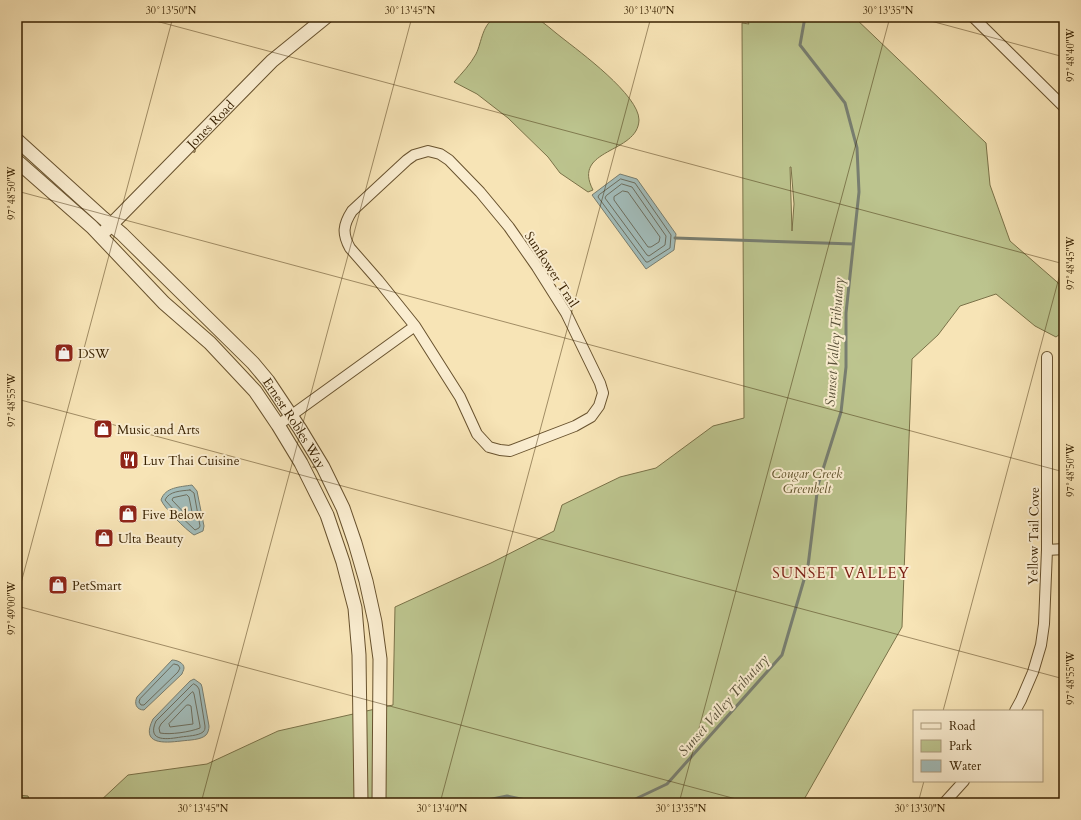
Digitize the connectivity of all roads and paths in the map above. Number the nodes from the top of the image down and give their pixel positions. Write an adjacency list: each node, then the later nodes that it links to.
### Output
1 (326, 17): 8 (street, Jones Road)
2 (973, 17): 3 (street)
3 (1064, 107)
4 (17, 140): 6 (street, Ernest Robles Way)
5 (17, 161): 7 (street, Ernest Robles Way)
6 (69, 187): 7 (street); 8 (street, Ernest Robles Way)
7 (59, 198): 9 (street, Ernest Robles Way)
8 (111, 225): 9 (street, Jones Road); 12 (street, Ernest Robles Way)
9 (100, 236): 13 (street, Ernest Robles Way)
10 (415, 326): 10 (street, Sunflower Trail); 12 (street)
11 (1047, 356): 15 (street, Yellow Tail Cove)
12 (290, 415): 13 (street); 19 (street, Ernest Robles Way)
13 (278, 425): 18 (street, Ernest Robles Way)
14 (1064, 549): 15 (street)
15 (1047, 550): 16 (street, Yellow Tail Cove)
16 (1016, 710)
17 (963, 782): 20 (street)
18 (361, 803)
19 (379, 803)
20 (944, 803)

